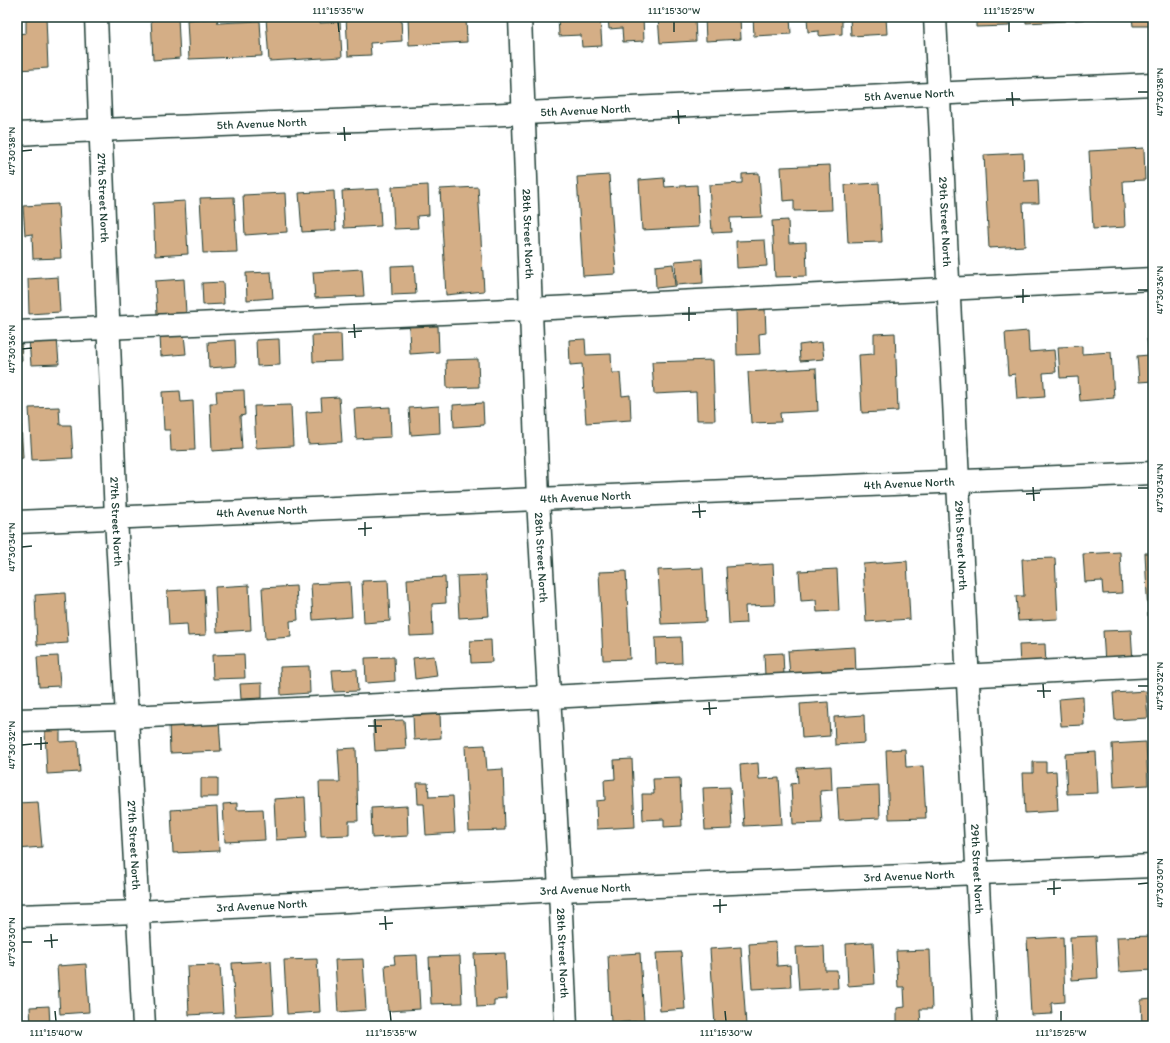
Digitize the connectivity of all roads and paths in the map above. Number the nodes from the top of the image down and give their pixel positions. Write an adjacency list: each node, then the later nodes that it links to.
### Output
1 (96, 17): 7 (street, 27th Street North)
2 (520, 17): 6 (street, 28th Street North)
3 (936, 17): 5 (street, 29th Street North)
4 (1153, 84): 5 (street, 5th Avenue North)
5 (939, 92): 6 (street, 5th Avenue North); 10 (street, 29th Street North)
6 (524, 113): 7 (street, 5th Avenue North); 11 (street, 28th Street North)
7 (101, 130): 8 (street, 5th Avenue North); 12 (street, 27th Street North)
8 (17, 134)
9 (1153, 279): 10 (street)
10 (948, 288): 11 (street); 15 (street, 29th Street North)
11 (531, 309): 12 (street); 16 (street, 28th Street North)
12 (108, 327): 13 (street); 17 (street, 27th Street North)
13 (17, 332)
14 (1153, 474): 15 (street, 4th Avenue North)
15 (958, 481): 16 (street, 4th Avenue North); 20 (street, 29th Street North)
16 (538, 499): 17 (street, 4th Avenue North); 21 (street, 28th Street North)
17 (116, 518): 18 (street, 4th Avenue North); 22 (street, 27th Street North)
18 (17, 522)
19 (1153, 666): 20 (street)
20 (968, 676): 21 (street); 25 (street, 29th Street North)
21 (549, 697): 22 (street); 26 (street, 28th Street North)
22 (127, 717): 23 (street); 27 (street, 27th Street North)
23 (17, 720)
24 (1153, 866): 25 (street, 3rd Avenue North)
25 (977, 874): 26 (street, 3rd Avenue North); 31 (street, 29th Street North)
26 (560, 890): 27 (street, 3rd Avenue North); 30 (street, 28th Street North)
27 (138, 912): 28 (street, 3rd Avenue North); 29 (street, 27th Street North)
28 (17, 916)
29 (144, 1026)
30 (566, 1026)
31 (985, 1026)

